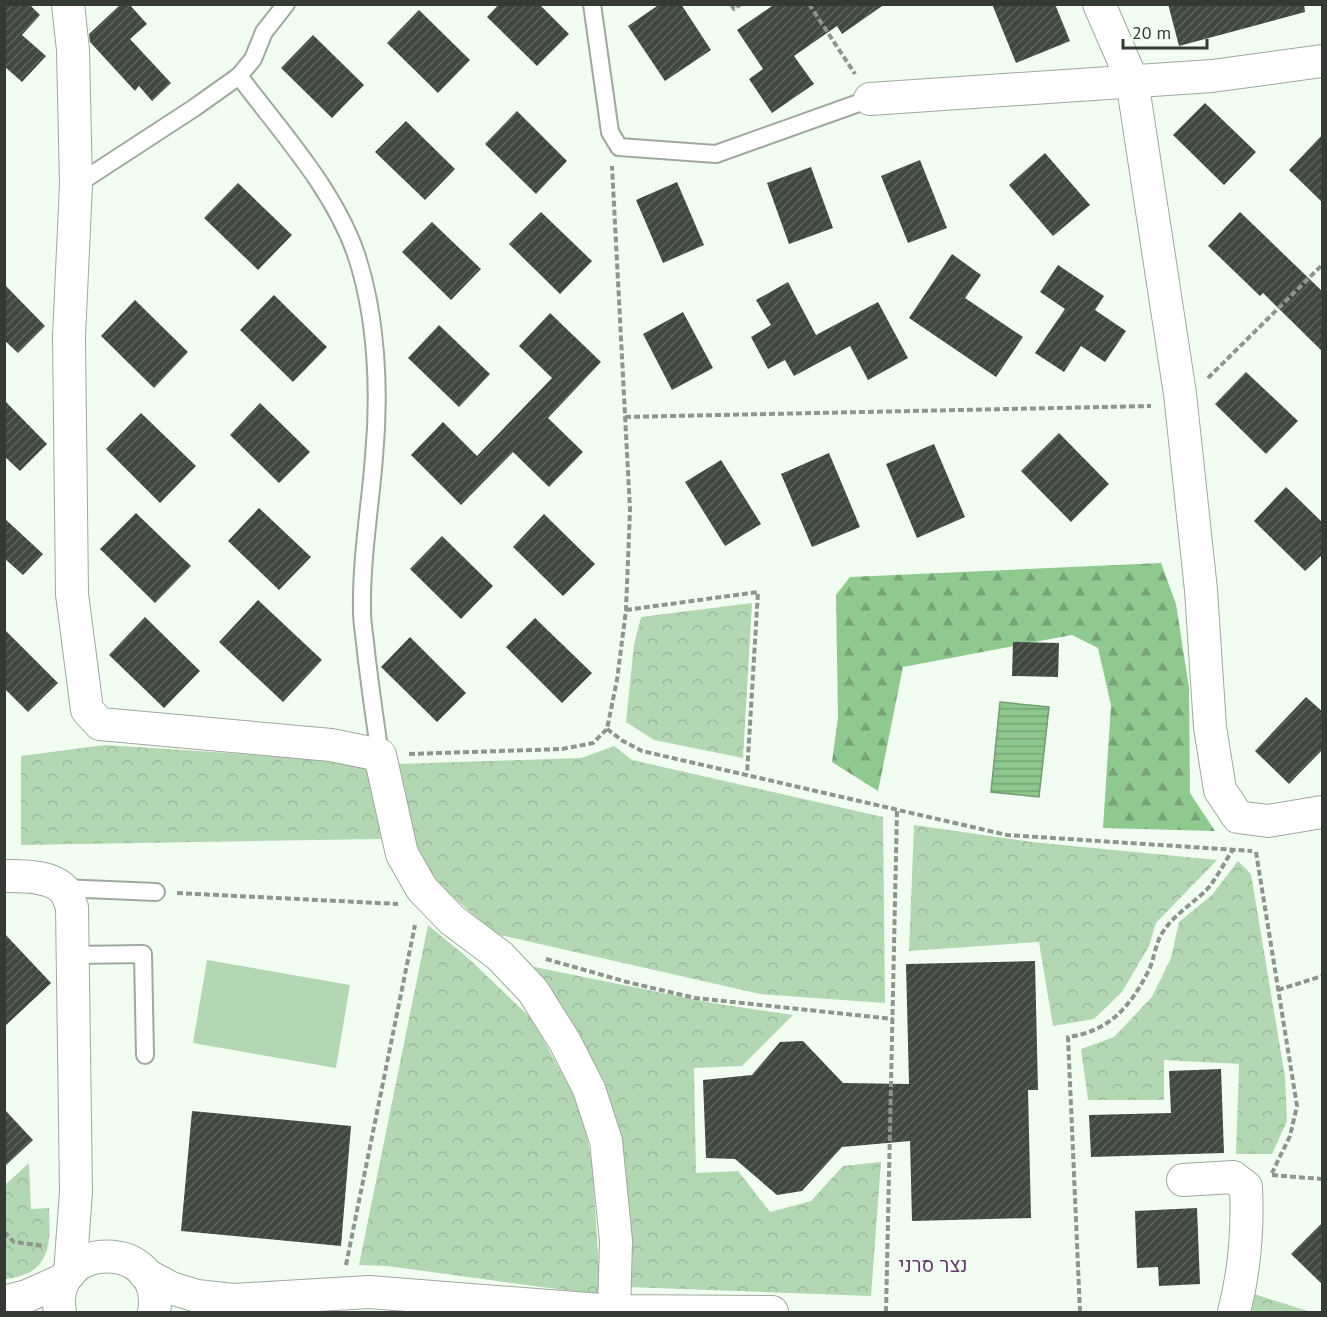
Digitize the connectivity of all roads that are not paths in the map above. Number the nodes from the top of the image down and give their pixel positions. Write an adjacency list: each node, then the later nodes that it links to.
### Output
1 (68, 4): 9 (street)
2 (286, 4): 6 (lane)
3 (592, 4): 8 (lane)
4 (1099, 4): 7 (street)
5 (1323, 61): 7 (street)
6 (239, 76): 9 (lane); 10 (lane)
7 (1132, 80): 8 (street); 11 (street)
8 (870, 99)
9 (76, 185): 10 (street)
10 (380, 755): 31 (street)
11 (1323, 812)
12 (4, 876): 13 (street)
13 (60, 888): 14 (lane); 15 (street)
14 (156, 892)
15 (73, 956): 16 (lane); 18 (street)
16 (145, 1055)
17 (1183, 1180): 34 (street)
18 (76, 1192): 19 (street); 20 (street)
19 (120, 1256): 20 (street); 21 (street)
20 (70, 1267): 23 (street); 28 (street)
21 (146, 1274): 24 (street); 29 (street)
22 (360, 1300): 25 (street); 31 (street)
23 (4, 1302)
24 (238, 1304): 25 (street); 30 (street)
25 (287, 1305)
26 (4, 1308): 27 (street)
27 (26, 1312)
28 (60, 1312)
29 (154, 1312)
30 (198, 1312)
31 (614, 1312): 32 (street)
32 (707, 1312): 33 (street)
33 (771, 1312)
34 (1234, 1312)

